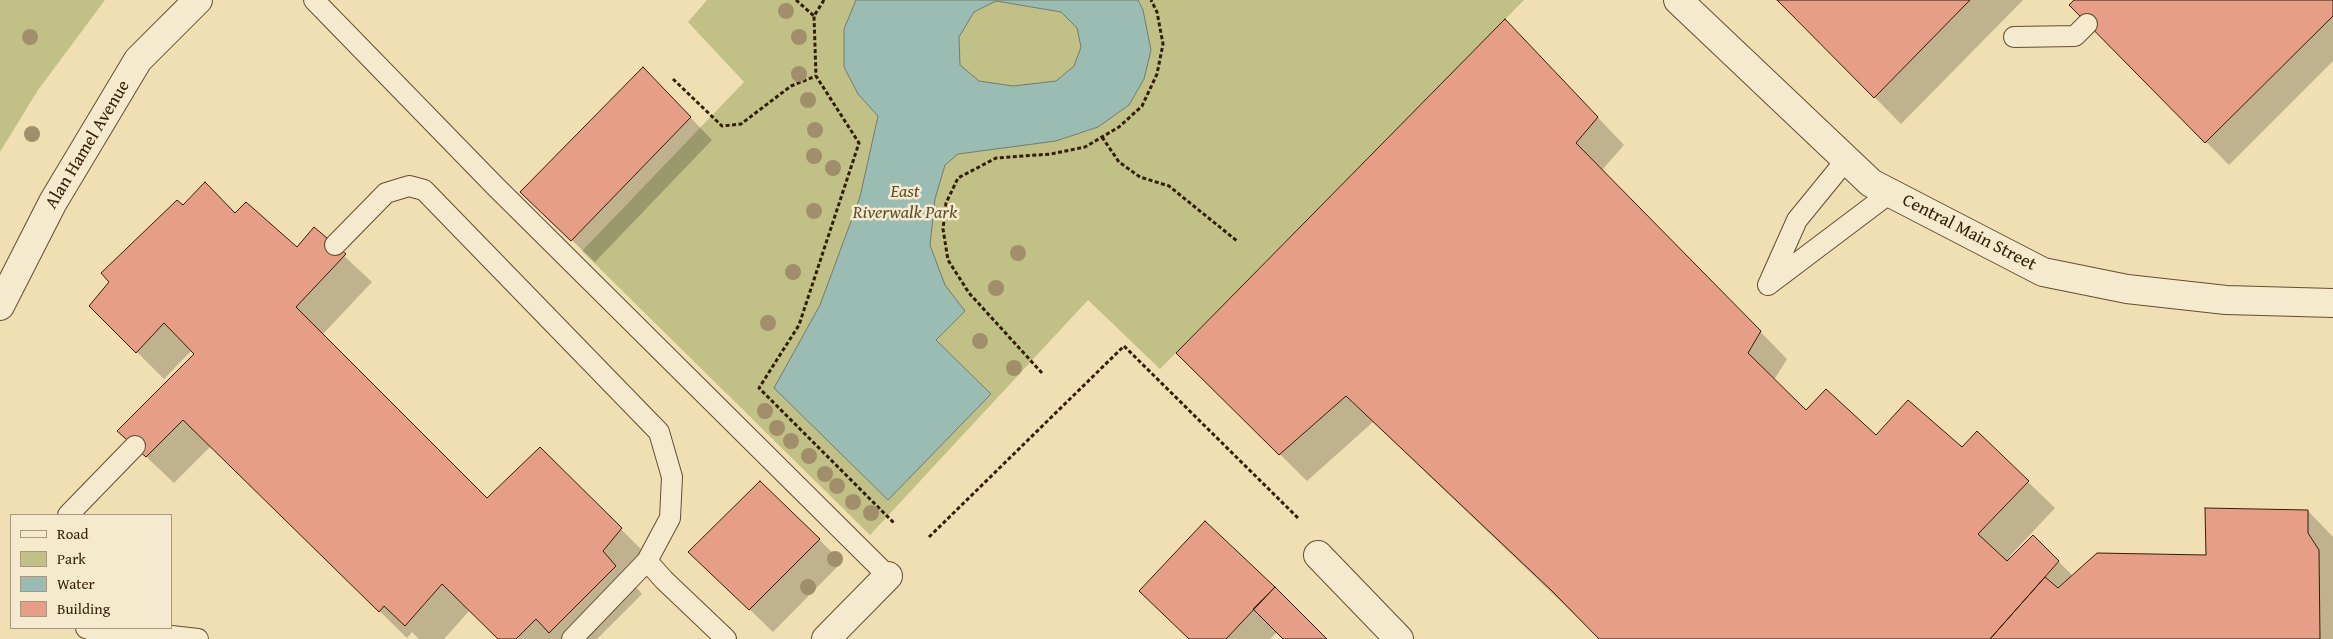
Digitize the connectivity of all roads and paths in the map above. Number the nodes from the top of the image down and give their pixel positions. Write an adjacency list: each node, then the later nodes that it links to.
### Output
1 (198, 0): 18 (street, Alan Hamel Avenue)
2 (314, 0): 27 (lane)
3 (796, 0): 7 (path)
4 (824, 0): 7 (path)
5 (1151, 0): 12 (path)
6 (1678, 0): 13 (street, Central Main Street)
7 (814, 16): 10 (path)
8 (2087, 24): 9 (lane)
9 (2014, 38)
10 (816, 76): 11 (path); 23 (path)
11 (673, 79)
12 (1102, 137): 15 (path); 19 (path)
13 (1846, 160): 14 (street, Central Main Street); 14 (lane)
14 (1890, 193): 17 (street, Central Main Street)
15 (1237, 241)
16 (336, 245): 26 (lane)
17 (2333, 303)
18 (0, 306)
19 (1042, 372)
20 (135, 446): 21 (lane)
21 (69, 514)
22 (1299, 519): 24 (path)
23 (895, 524)
24 (928, 537)
25 (1318, 555): 33 (street)
26 (647, 560): 30 (lane); 31 (lane)
27 (888, 576): 32 (street)
28 (89, 629): 29 (lane)
29 (198, 639)
30 (572, 639)
31 (726, 639)
32 (826, 639)
33 (1399, 639)

